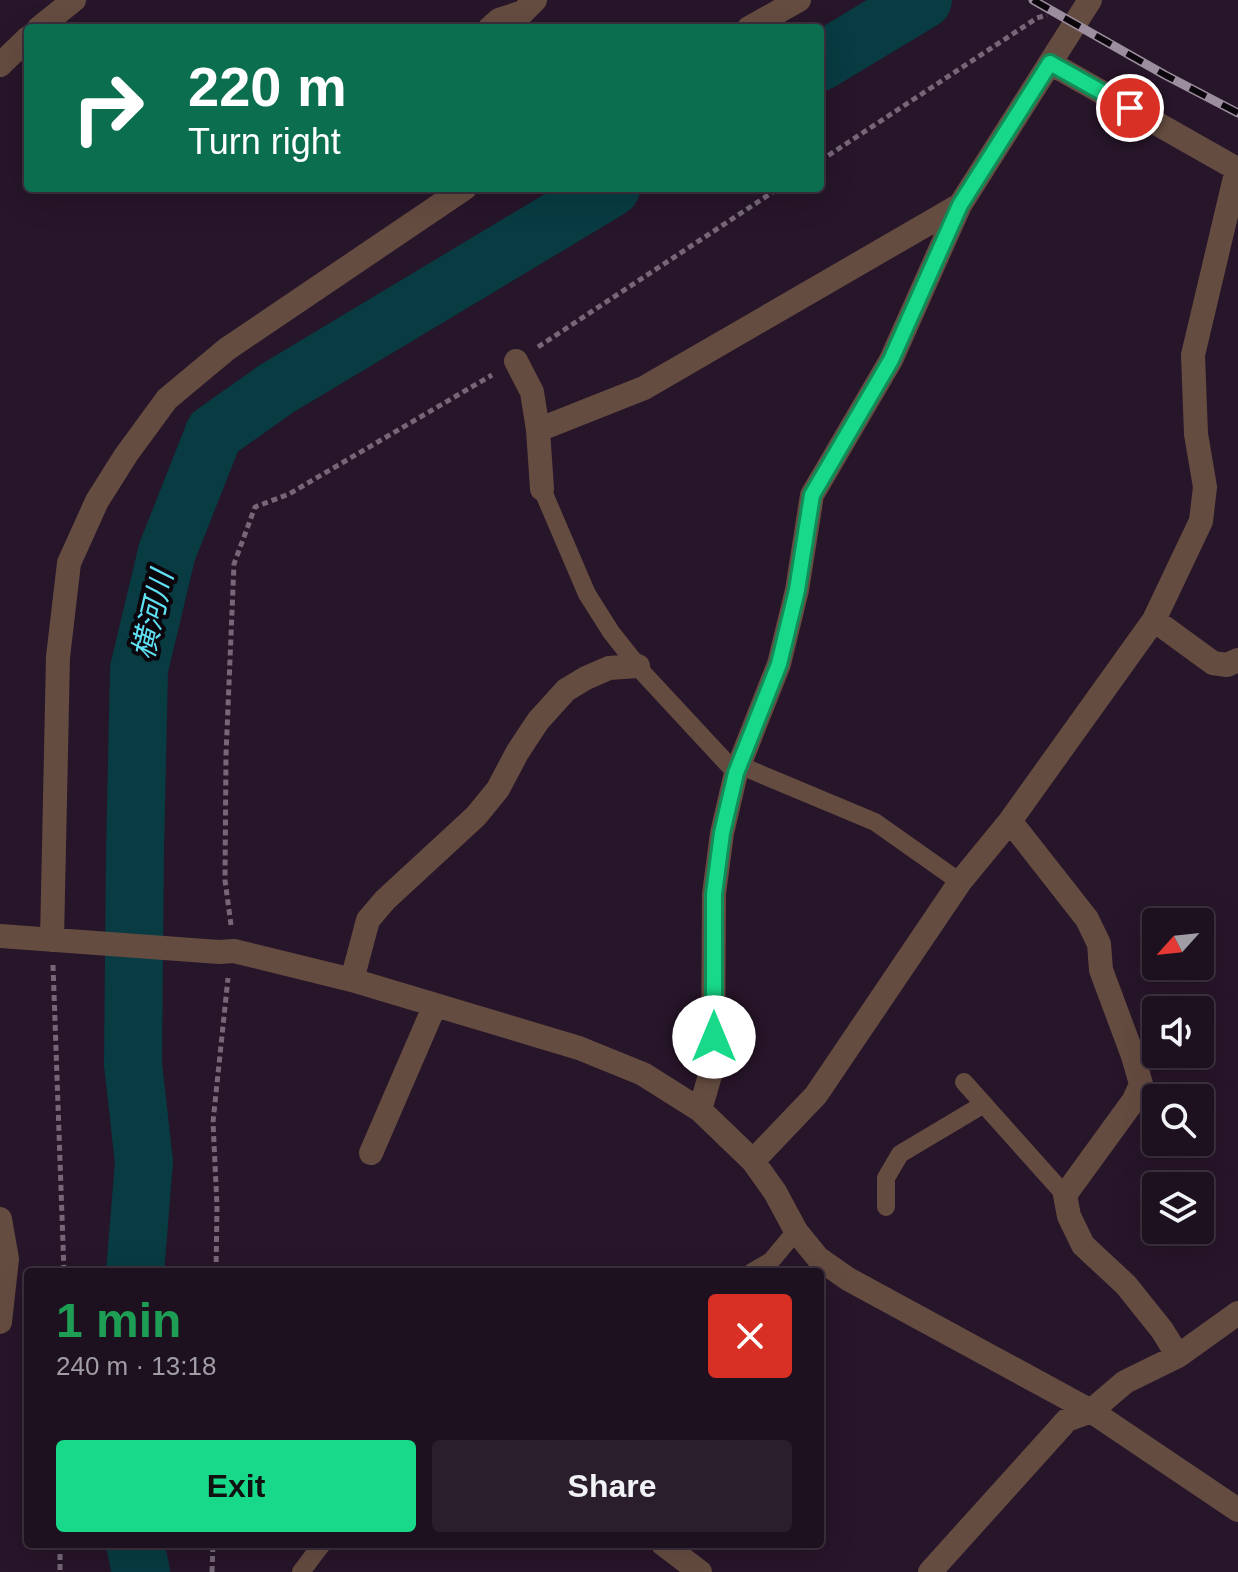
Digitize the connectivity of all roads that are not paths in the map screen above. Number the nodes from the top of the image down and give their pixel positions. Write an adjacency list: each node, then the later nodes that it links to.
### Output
1 (74, 0): 5 (street)
2 (799, 0): 7 (street)
3 (1090, 0): 9 (street)
4 (527, 13): 6 (street)
5 (44, 24)
6 (494, 24)
7 (756, 24)
8 (24, 42): 10 (street)
9 (1050, 63): 11 (street); 13 (street)
10 (0, 65)
11 (1238, 169): 17 (street)
12 (459, 192): 24 (street)
13 (960, 205): 15 (street); 20 (street)
14 (516, 361): 15 (street)
15 (538, 430): 16 (street)
16 (542, 489): 19 (lane)
17 (1154, 620): 18 (street); 21 (street)
18 (1238, 660)
19 (638, 666): 20 (lane); 25 (street)
20 (737, 769): 22 (lane); 29 (street)
21 (1010, 821): 22 (street); 32 (street)
22 (960, 882): 31 (street)
23 (0, 936): 24 (street)
24 (52, 940): 25 (street)
25 (352, 980): 26 (street)
26 (435, 1005): 29 (street); 30 (street)
27 (964, 1082): 28 (lane)
28 (984, 1104): 32 (lane); 33 (lane)
29 (700, 1110): 31 (street)
30 (371, 1153)
31 (753, 1161): 35 (street)
32 (1065, 1195): 39 (street)
33 (886, 1207)
34 (0, 1219): 38 (street)
35 (796, 1231): 36 (lane); 40 (street)
36 (759, 1268)
37 (1238, 1313): 39 (street)
38 (0, 1322)
39 (1178, 1356): 40 (street)
40 (1091, 1411): 41 (street); 46 (street)
41 (1238, 1510)
42 (319, 1548): 44 (lane)
43 (668, 1548): 45 (street)
44 (301, 1572)
45 (700, 1572)
46 (930, 1572)

